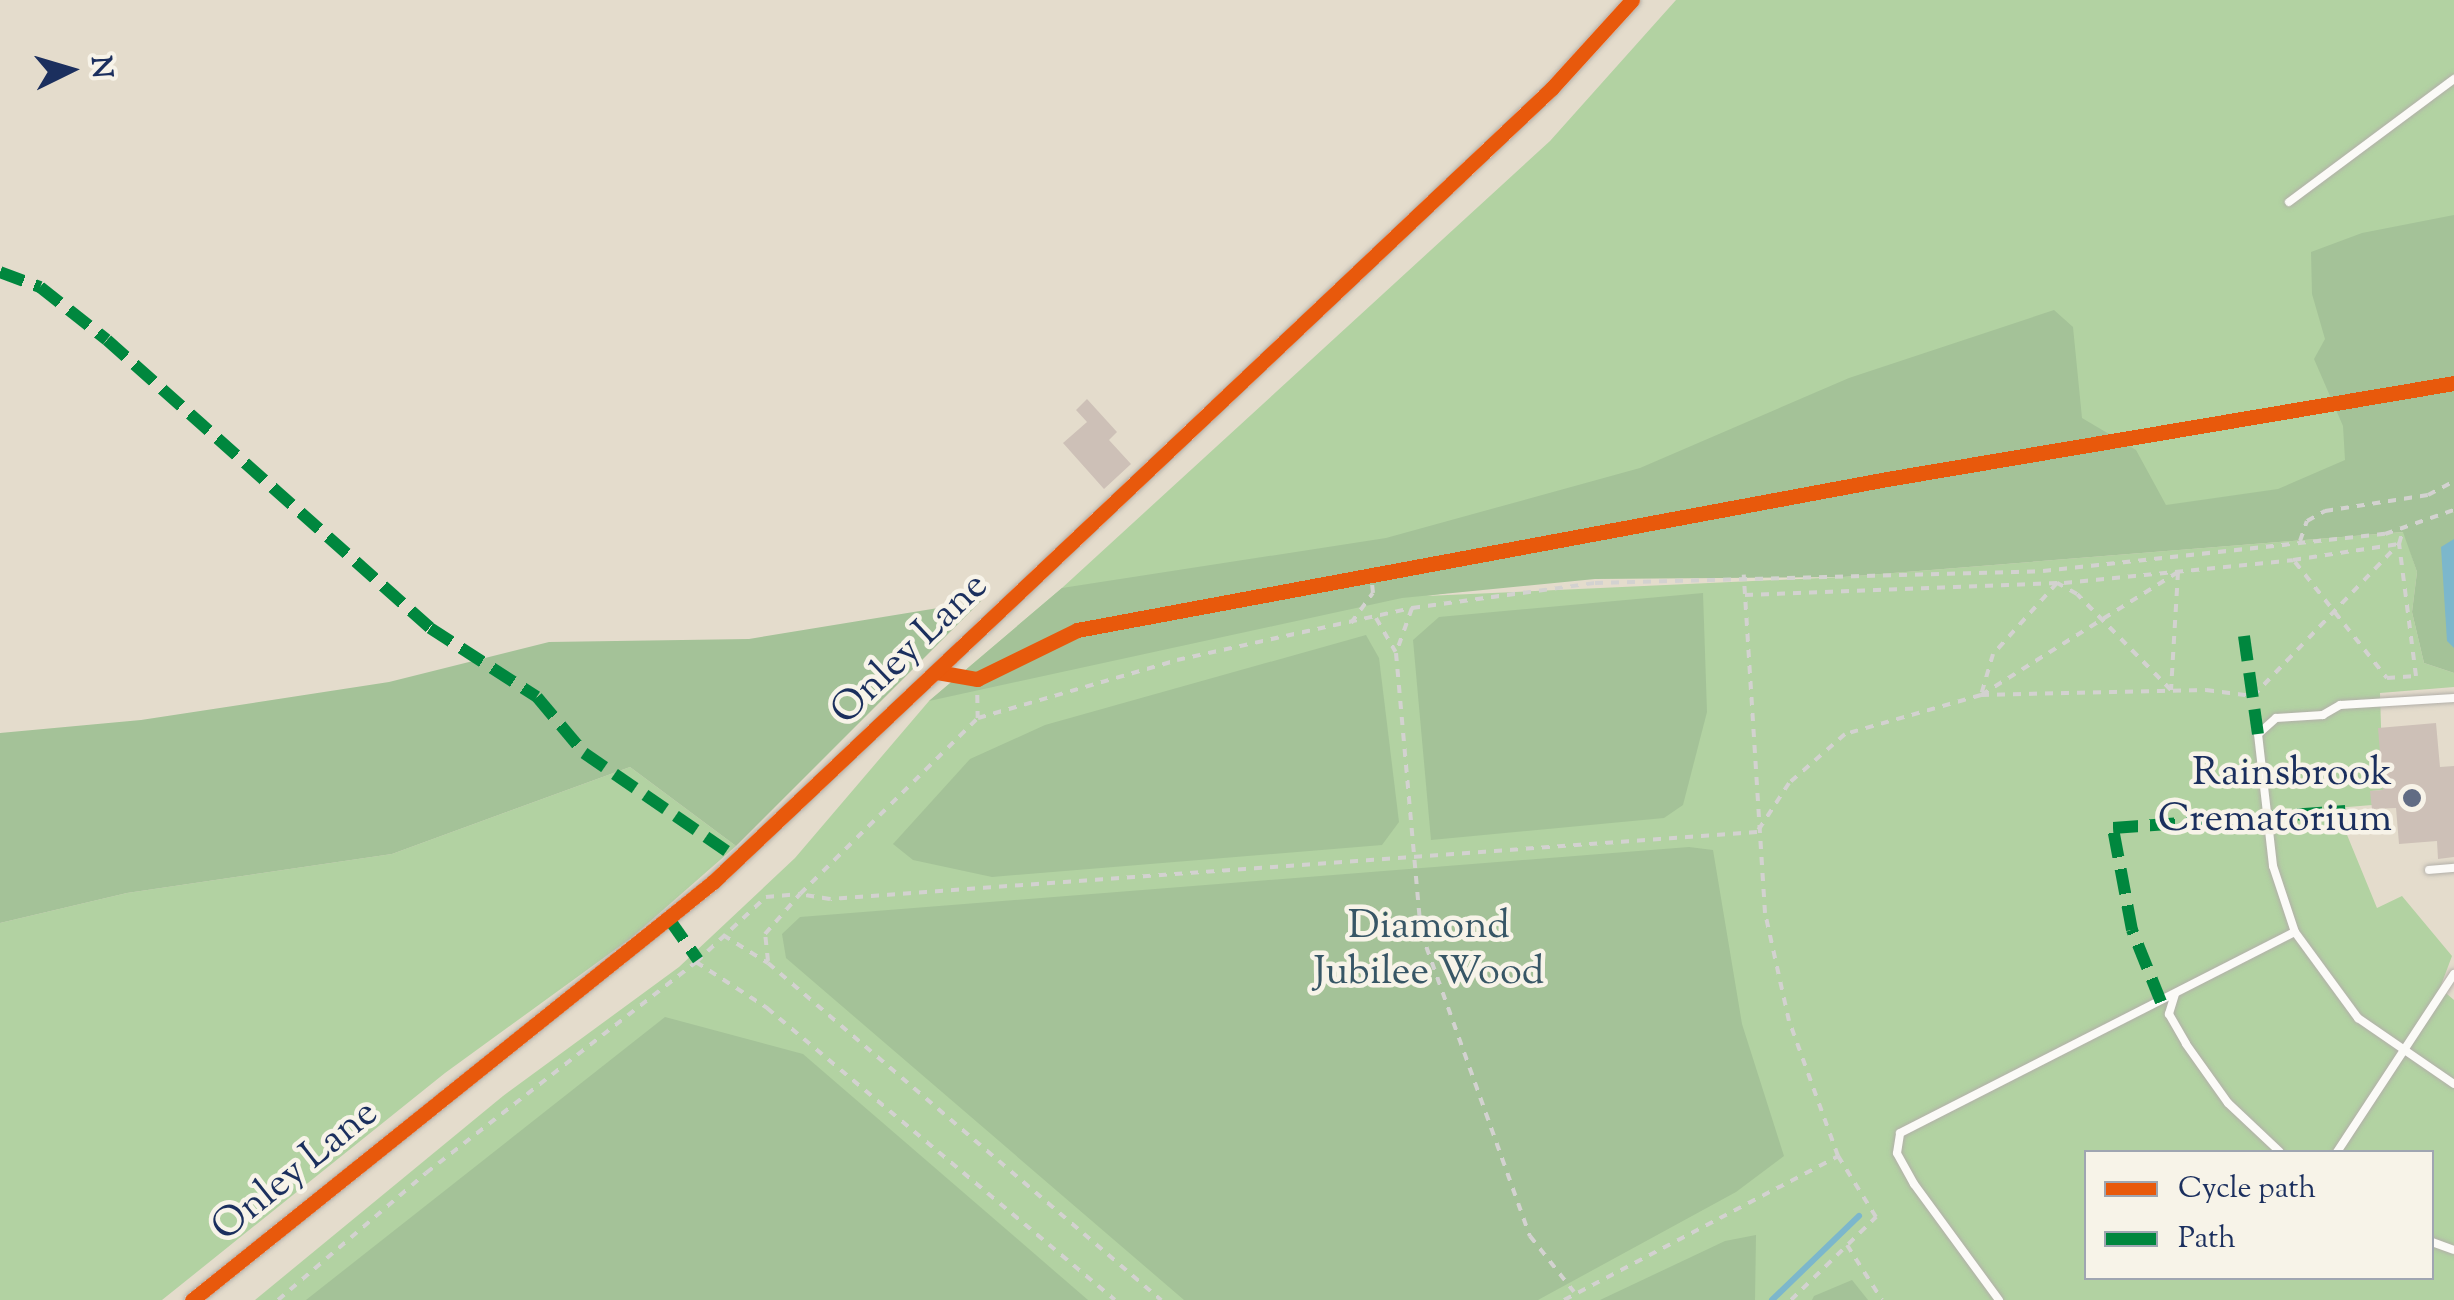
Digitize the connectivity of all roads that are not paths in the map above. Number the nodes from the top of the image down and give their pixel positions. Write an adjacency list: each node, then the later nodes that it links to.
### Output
1 (1632, 0): 14 (street, Onley Lane)
2 (2454, 79): 3 (lane)
3 (2290, 202)
4 (2454, 698): 7 (lane)
5 (2454, 868): 6 (lane)
6 (2429, 870)
7 (2295, 932): 9 (lane); 10 (lane)
8 (2454, 974): 10 (lane)
9 (2175, 994): 12 (lane); 15 (lane)
10 (2404, 1055): 11 (lane); 13 (lane)
11 (2454, 1084)
12 (2278, 1150)
13 (2337, 1150)
14 (192, 1300)
15 (1999, 1300)

